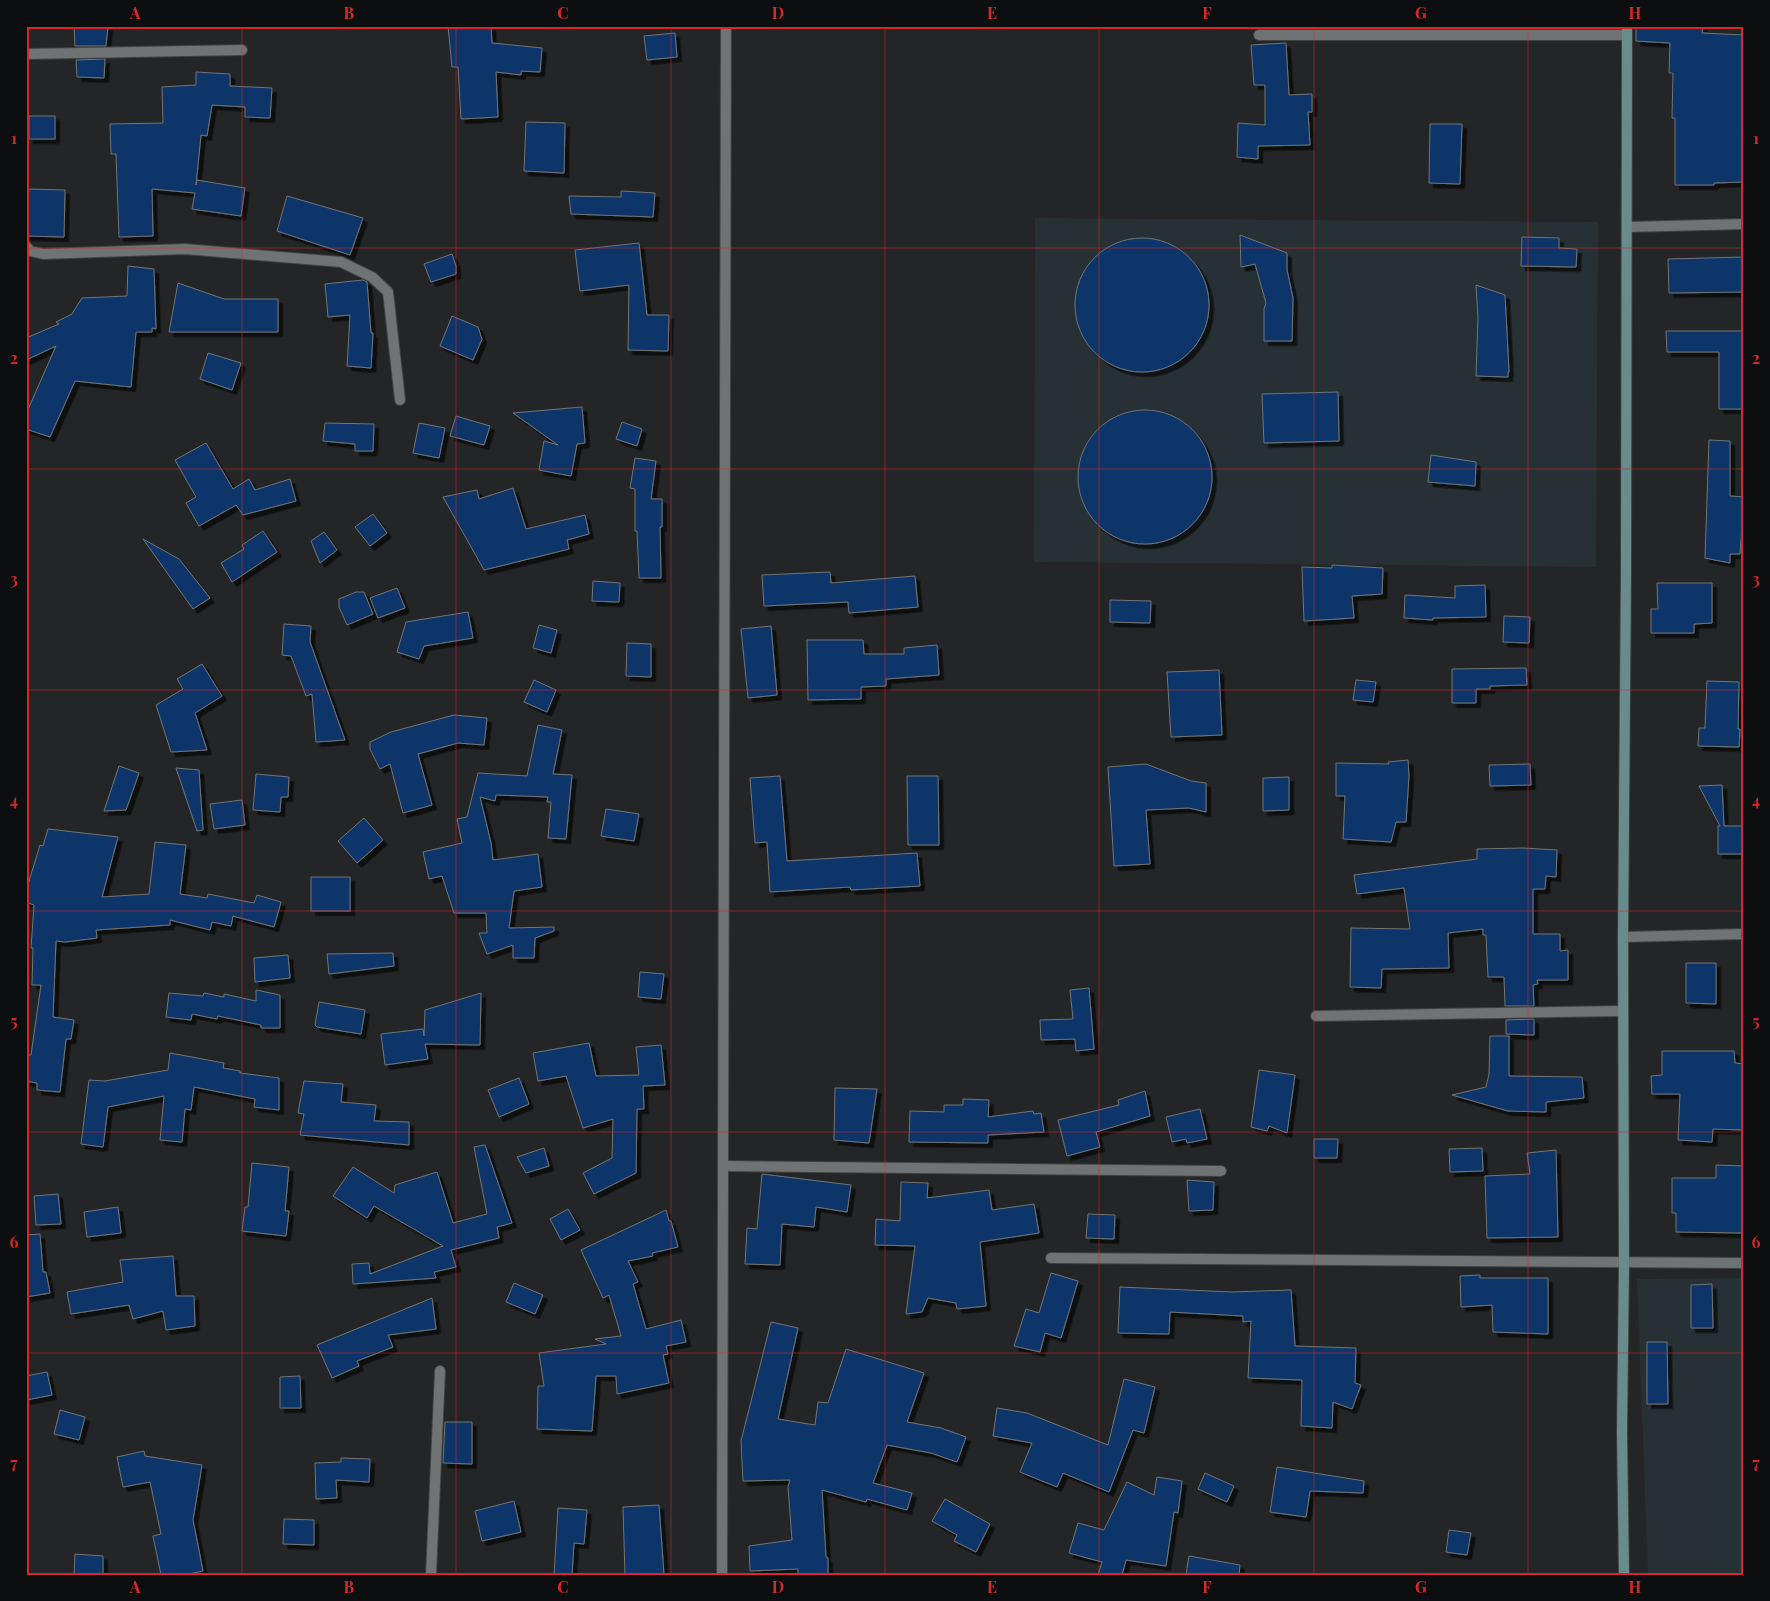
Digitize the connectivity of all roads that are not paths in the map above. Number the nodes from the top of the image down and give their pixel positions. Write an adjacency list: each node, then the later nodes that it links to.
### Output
1 (726, 26): 14 (street)
2 (1627, 31): 3 (street); 7 (street)
3 (1259, 35)
4 (242, 50): 5 (street)
5 (26, 54)
6 (1744, 224): 7 (street)
7 (1628, 227): 11 (street)
8 (26, 246): 9 (street)
9 (400, 400)
10 (1744, 934): 11 (street)
11 (1623, 937): 12 (street)
12 (1623, 1011): 13 (street); 17 (street)
13 (1316, 1016)
14 (723, 1166): 15 (street); 21 (street)
15 (1221, 1171)
16 (1051, 1258): 17 (street)
17 (1624, 1263): 18 (street); 22 (street)
18 (1744, 1263)
19 (440, 1371): 20 (street)
20 (431, 1575)
21 (722, 1575)
22 (1624, 1575)

